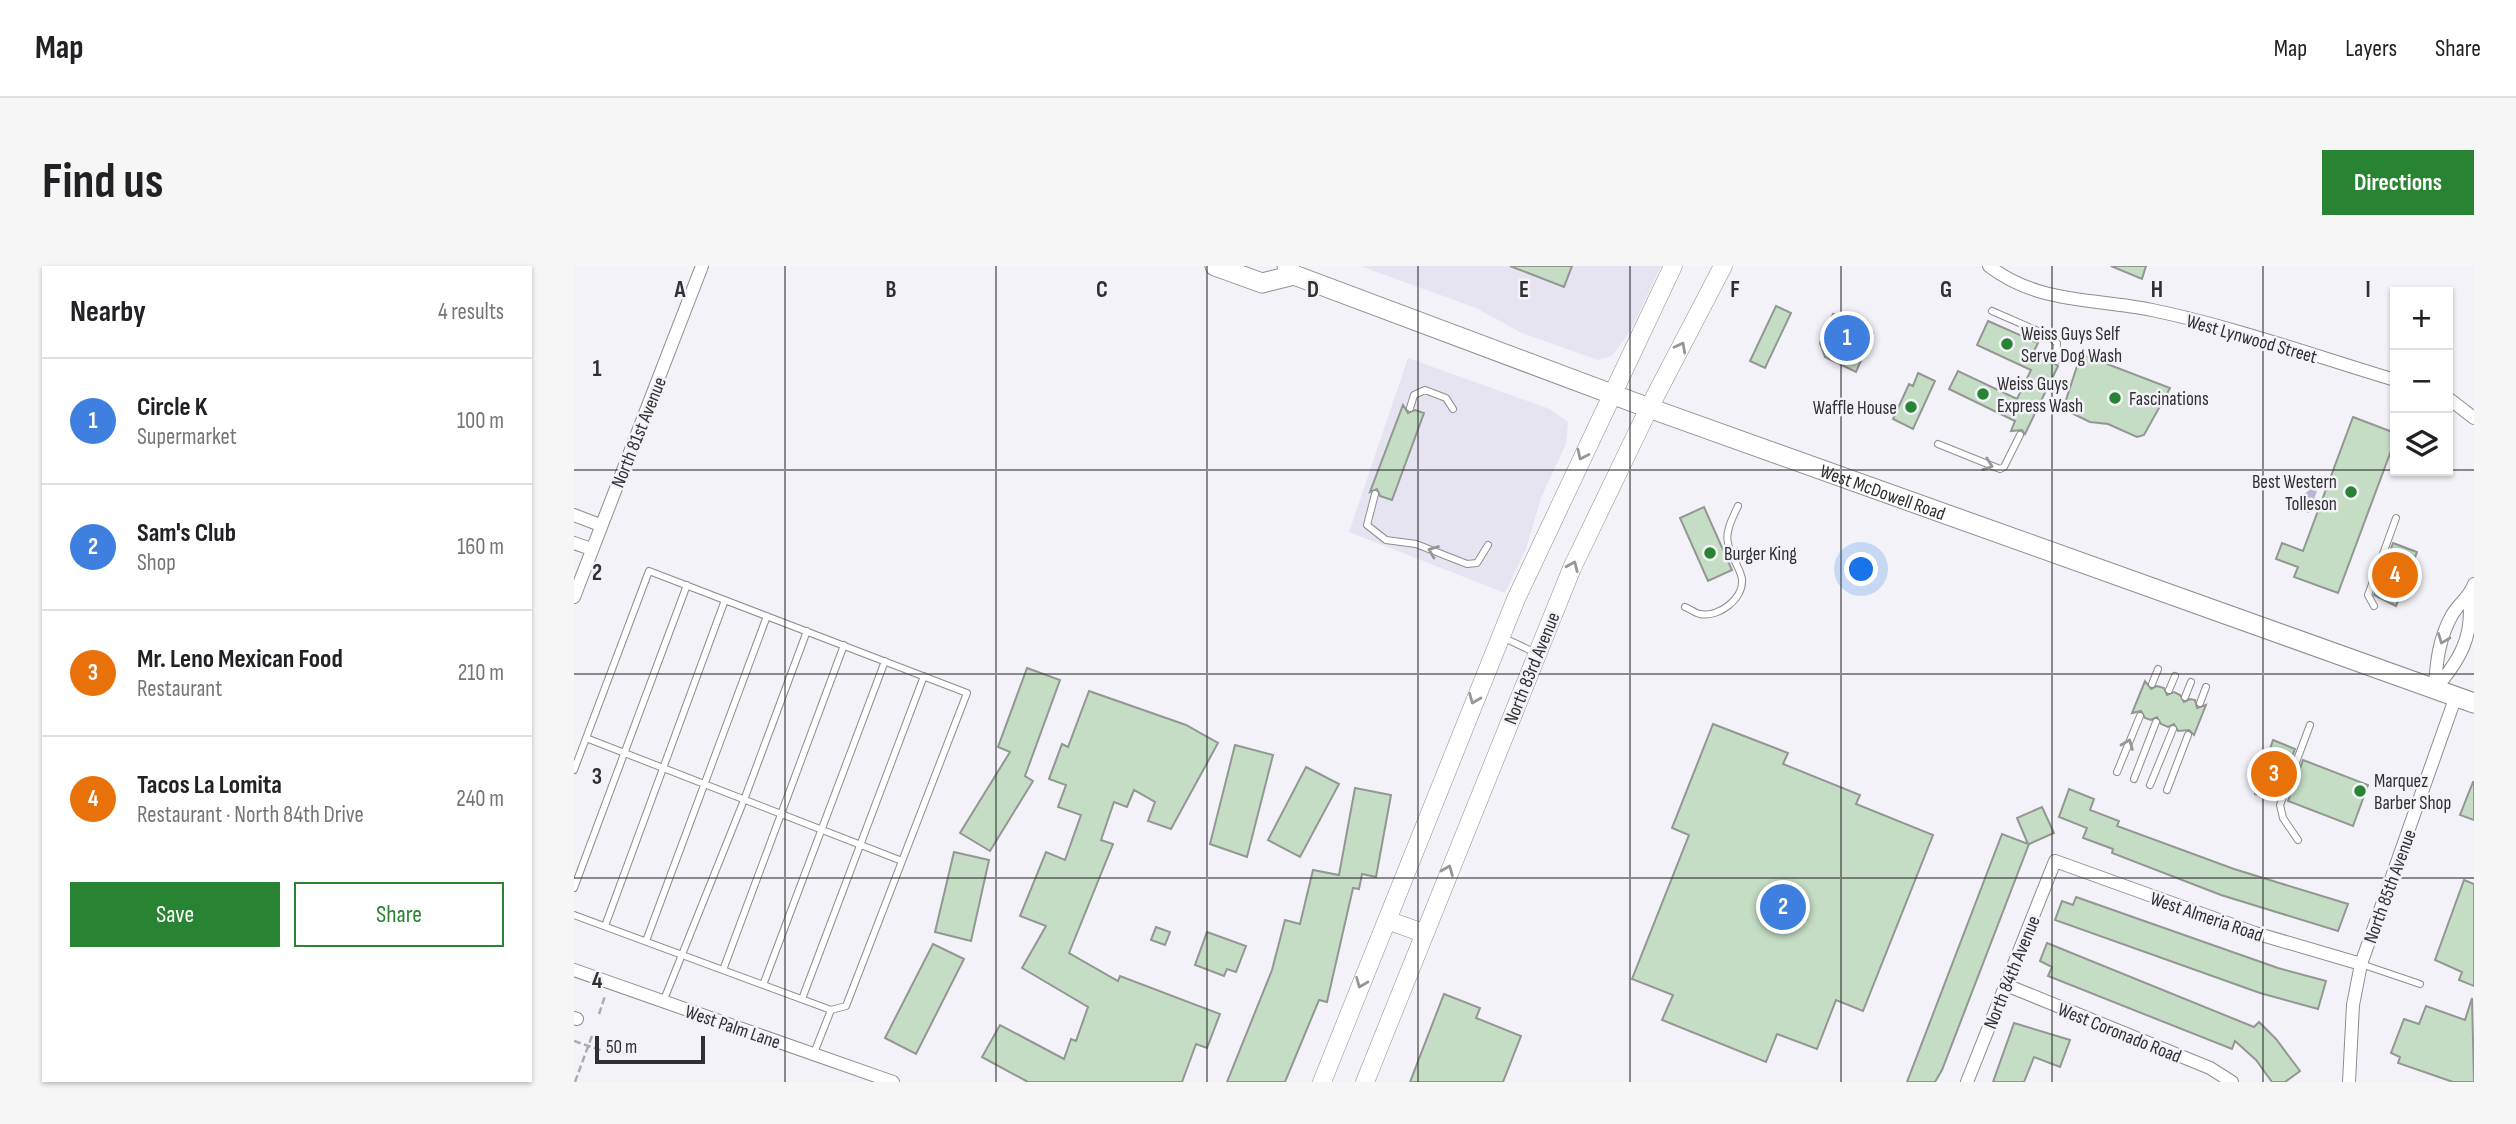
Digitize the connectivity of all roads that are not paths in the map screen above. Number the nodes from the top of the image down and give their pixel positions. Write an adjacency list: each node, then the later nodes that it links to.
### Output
1 (702, 266): 22 (street, North 81st Avenue)
2 (1214, 266): 6 (main road, West McDowell Road)
3 (1673, 266): 10 (main road, North 83rd Avenue)
4 (1723, 266): 13 (main road, North 83rd Avenue, one-way to 4)
5 (1989, 266): 9 (street, West Lynwood Street)
6 (1291, 271): 10 (main road, West McDowell Road)
7 (1992, 310): 8 (lane)
8 (2056, 361)
9 (2390, 379)
10 (1611, 394): 13 (main road, West McDowell Road); 34 (main road, North 83rd Avenue, one-way to 34)
11 (2453, 402): 15 (street)
12 (1410, 408): 14 (lane)
13 (1649, 408): 36 (main road, North 83rd Avenue, one-way to 13); 44 (main road, West McDowell Road)
14 (1453, 409)
15 (2474, 418)
16 (2020, 435): 17 (lane, one-way to 16)
17 (1938, 444)
18 (1375, 494): 24 (lane, one-way to 18)
19 (1738, 506): 31 (lane)
20 (574, 515): 22 (street)
21 (2396, 518): 30 (lane)
22 (600, 525): 25 (street, North 81st Avenue)
23 (574, 543): 25 (street)
24 (1488, 545)
25 (591, 550): 28 (street, North 81st Avenue)
26 (687, 585): 29 (lane); 54 (lane); 55 (lane)
27 (2472, 591): 44 (street, one-way to 44); 44 (street)
28 (574, 597)
29 (725, 600): 32 (lane); 57 (lane)
30 (2374, 606)
31 (1685, 607)
32 (768, 616): 33 (lane); 60 (lane)
33 (807, 631): 35 (lane); 63 (lane)
34 (1500, 636): 36 (lane); 72 (main road, North 83rd Avenue, one-way to 72)
35 (844, 645): 37 (lane); 64 (lane)
36 (1536, 653): 74 (main road, North 83rd Avenue, one-way to 36)
37 (885, 661): 39 (lane); 65 (lane)
38 (2158, 669): 42 (lane)
39 (924, 676): 67 (lane); 69 (lane)
40 (2175, 676): 45 (lane)
41 (2191, 682): 46 (lane)
42 (2152, 684)
43 (2206, 687): 48 (lane)
44 (2435, 689): 47 (main road, West McDowell Road)
45 (2169, 690)
46 (2185, 696)
47 (2465, 700): 77 (street, North 85th Avenue)
48 (2200, 703)
49 (2140, 716): 58 (lane, one-way to 49)
50 (2156, 722): 59 (lane)
51 (2309, 725): 66 (lane)
52 (2172, 729): 61 (lane)
53 (2188, 735): 62 (lane)
54 (586, 738): 55 (lane); 56 (lane)
55 (625, 753): 57 (lane); 70 (lane)
56 (574, 769)
57 (664, 769): 60 (lane); 73 (lane)
58 (2117, 772)
59 (2134, 779)
60 (704, 784): 63 (lane); 75 (lane)
61 (2150, 785)
62 (2167, 790)
63 (744, 800): 64 (lane); 76 (lane)
64 (782, 815): 65 (lane); 79 (lane)
65 (822, 830): 67 (lane); 81 (lane)
66 (2298, 840)
67 (860, 845): 69 (lane); 83 (lane)
68 (2055, 861): 77 (street, West Almeria Road); 82 (street, North 84th Avenue)
69 (902, 862): 85 (lane)
70 (574, 888)
71 (574, 915): 73 (lane)
72 (1387, 920): 74 (main road); 88 (main road, North 83rd Avenue, one-way to 88)
73 (605, 926): 75 (lane)
74 (1423, 933): 89 (main road, North 83rd Avenue)
75 (646, 941): 76 (lane)
76 (684, 955): 79 (lane); 84 (lane)
77 (2361, 964): 80 (lane); 92 (street, North 85th Avenue)
78 (574, 970): 84 (street, West Palm Lane)
79 (723, 970): 81 (lane)
80 (2420, 984)
81 (763, 985): 83 (lane)
82 (2006, 985): 90 (street, North 84th Avenue); 91 (street, West Coronado Road)
83 (802, 999): 85 (lane)
84 (663, 1002): 86 (street, West Palm Lane)
85 (831, 1010): 86 (lane)
86 (814, 1054): 87 (street, West Palm Lane)
87 (893, 1082)
88 (1322, 1082)
89 (1365, 1082)
90 (1967, 1082)
91 (2232, 1082)
92 (2349, 1082)

